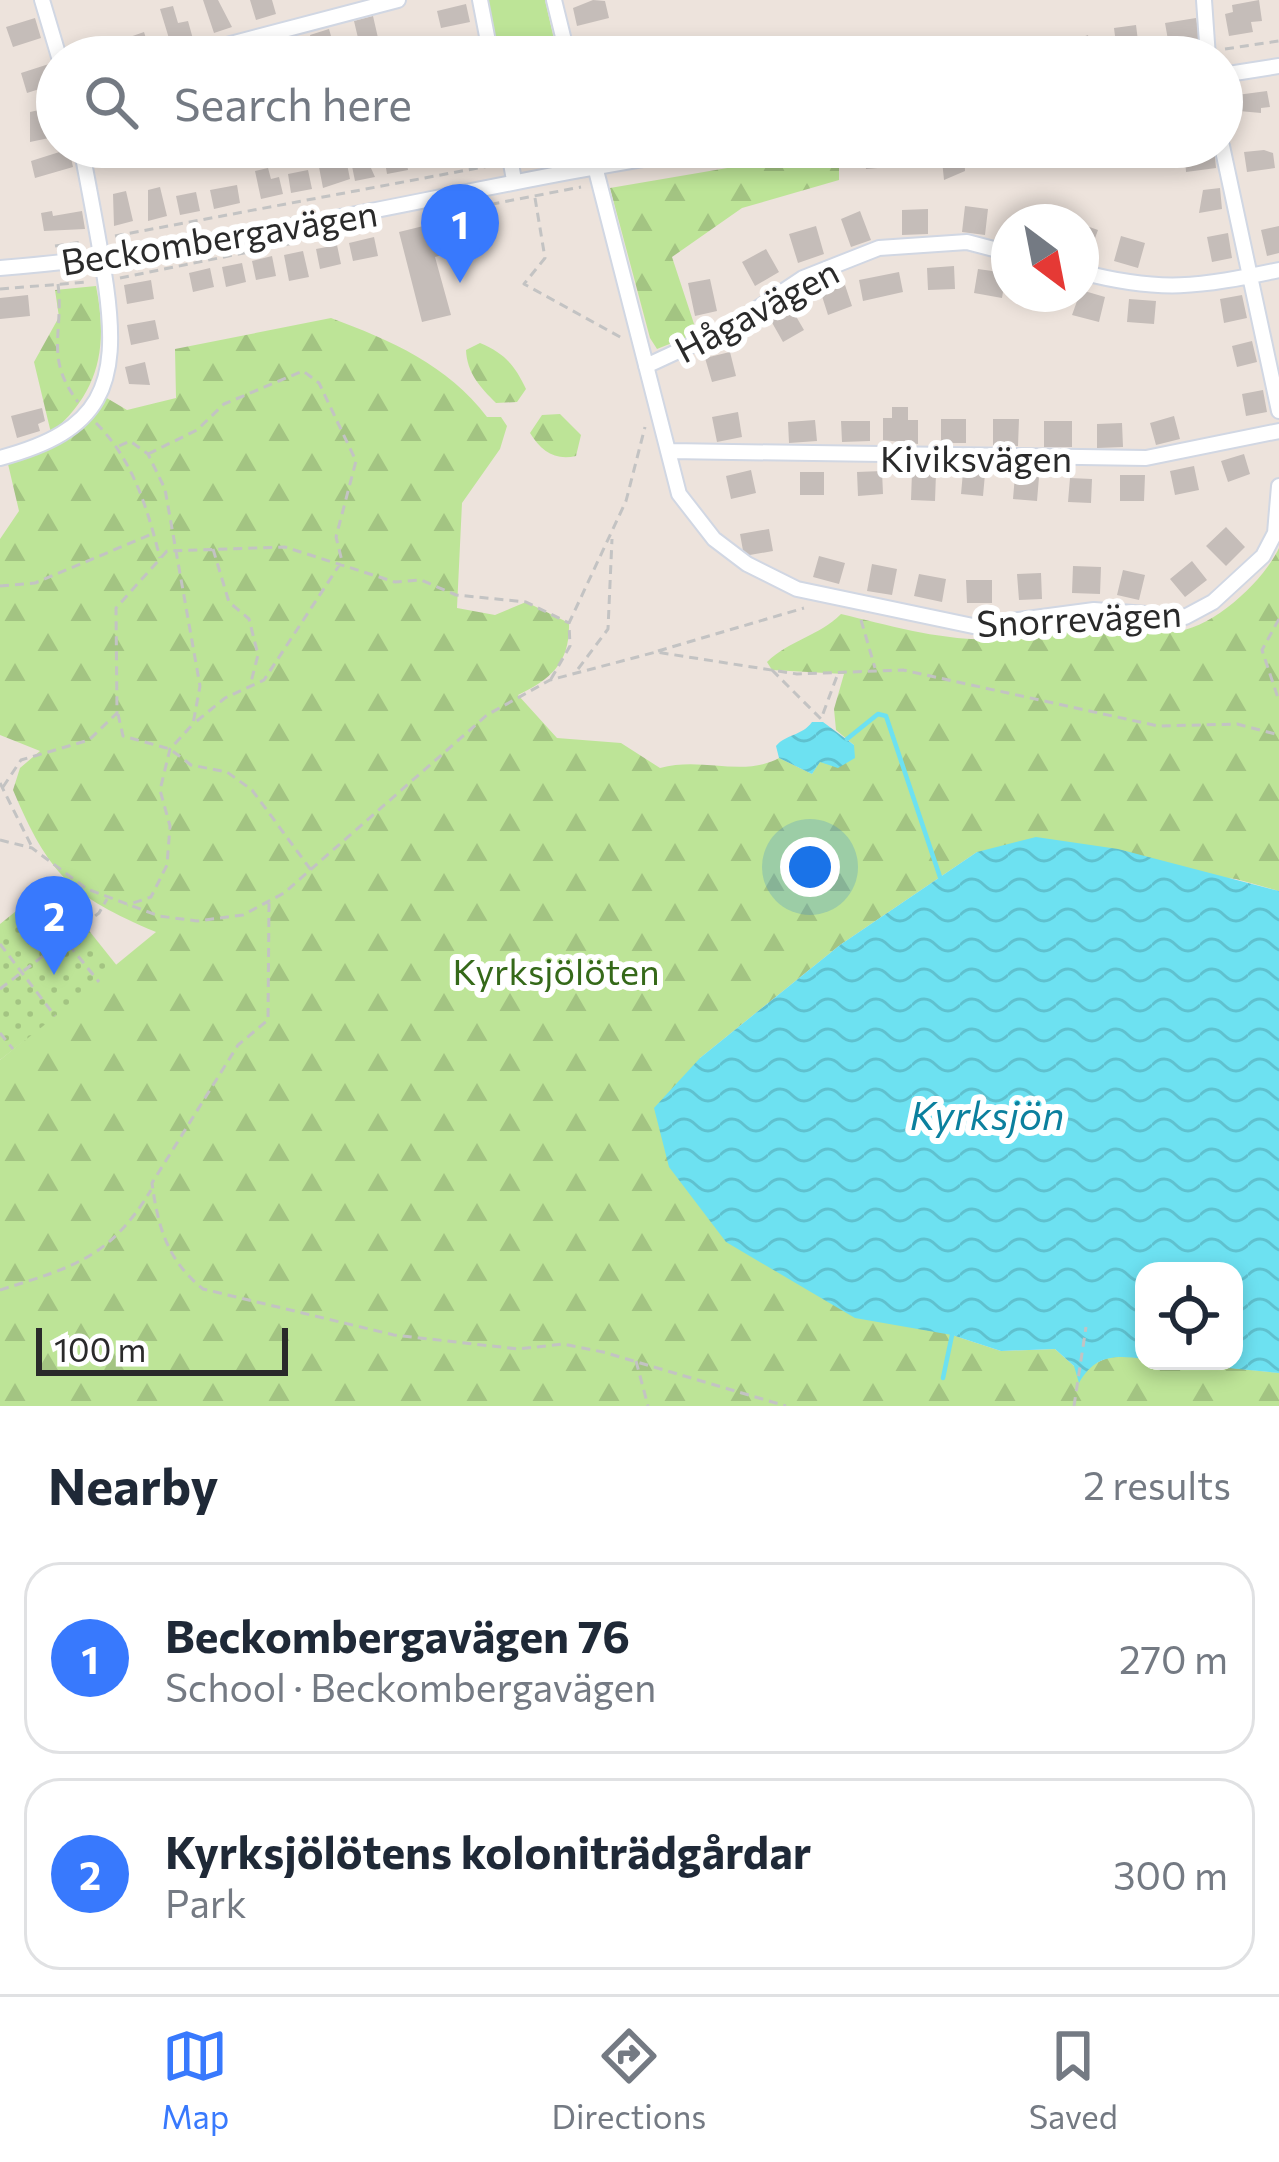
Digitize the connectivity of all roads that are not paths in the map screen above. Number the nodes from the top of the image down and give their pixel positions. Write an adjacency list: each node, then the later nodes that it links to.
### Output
1 (42, 0): 6 (street)
2 (398, 0): 7 (street)
3 (480, 0): 8 (street)
4 (554, 0): 9 (street)
5 (1204, 0): 10 (street)
6 (53, 36)
7 (261, 36)
8 (487, 36)
9 (563, 36)
10 (1207, 36)
11 (1279, 66): 12 (street)
12 (1243, 72)
13 (85, 168): 20 (street)
14 (512, 168): 18 (street)
15 (578, 168): 18 (street, Beckombergavägen)
16 (595, 168): 25 (street, Snorrevägen)
17 (1226, 168): 23 (street)
18 (514, 180): 20 (street, Beckombergavägen)
19 (991, 248): 25 (street, Hågavägen)
20 (103, 260): 21 (street, Beckombergavägen); 29 (street)
21 (0, 268)
22 (1279, 269): 23 (street)
23 (1254, 275): 24 (street); 26 (street)
24 (1099, 277)
25 (646, 367): 28 (street, Snorrevägen)
26 (1279, 411)
27 (1279, 431): 28 (street, Kiviksvägen)
28 (670, 451): 30 (street, Snorrevägen)
29 (0, 458)
30 (1279, 486)

